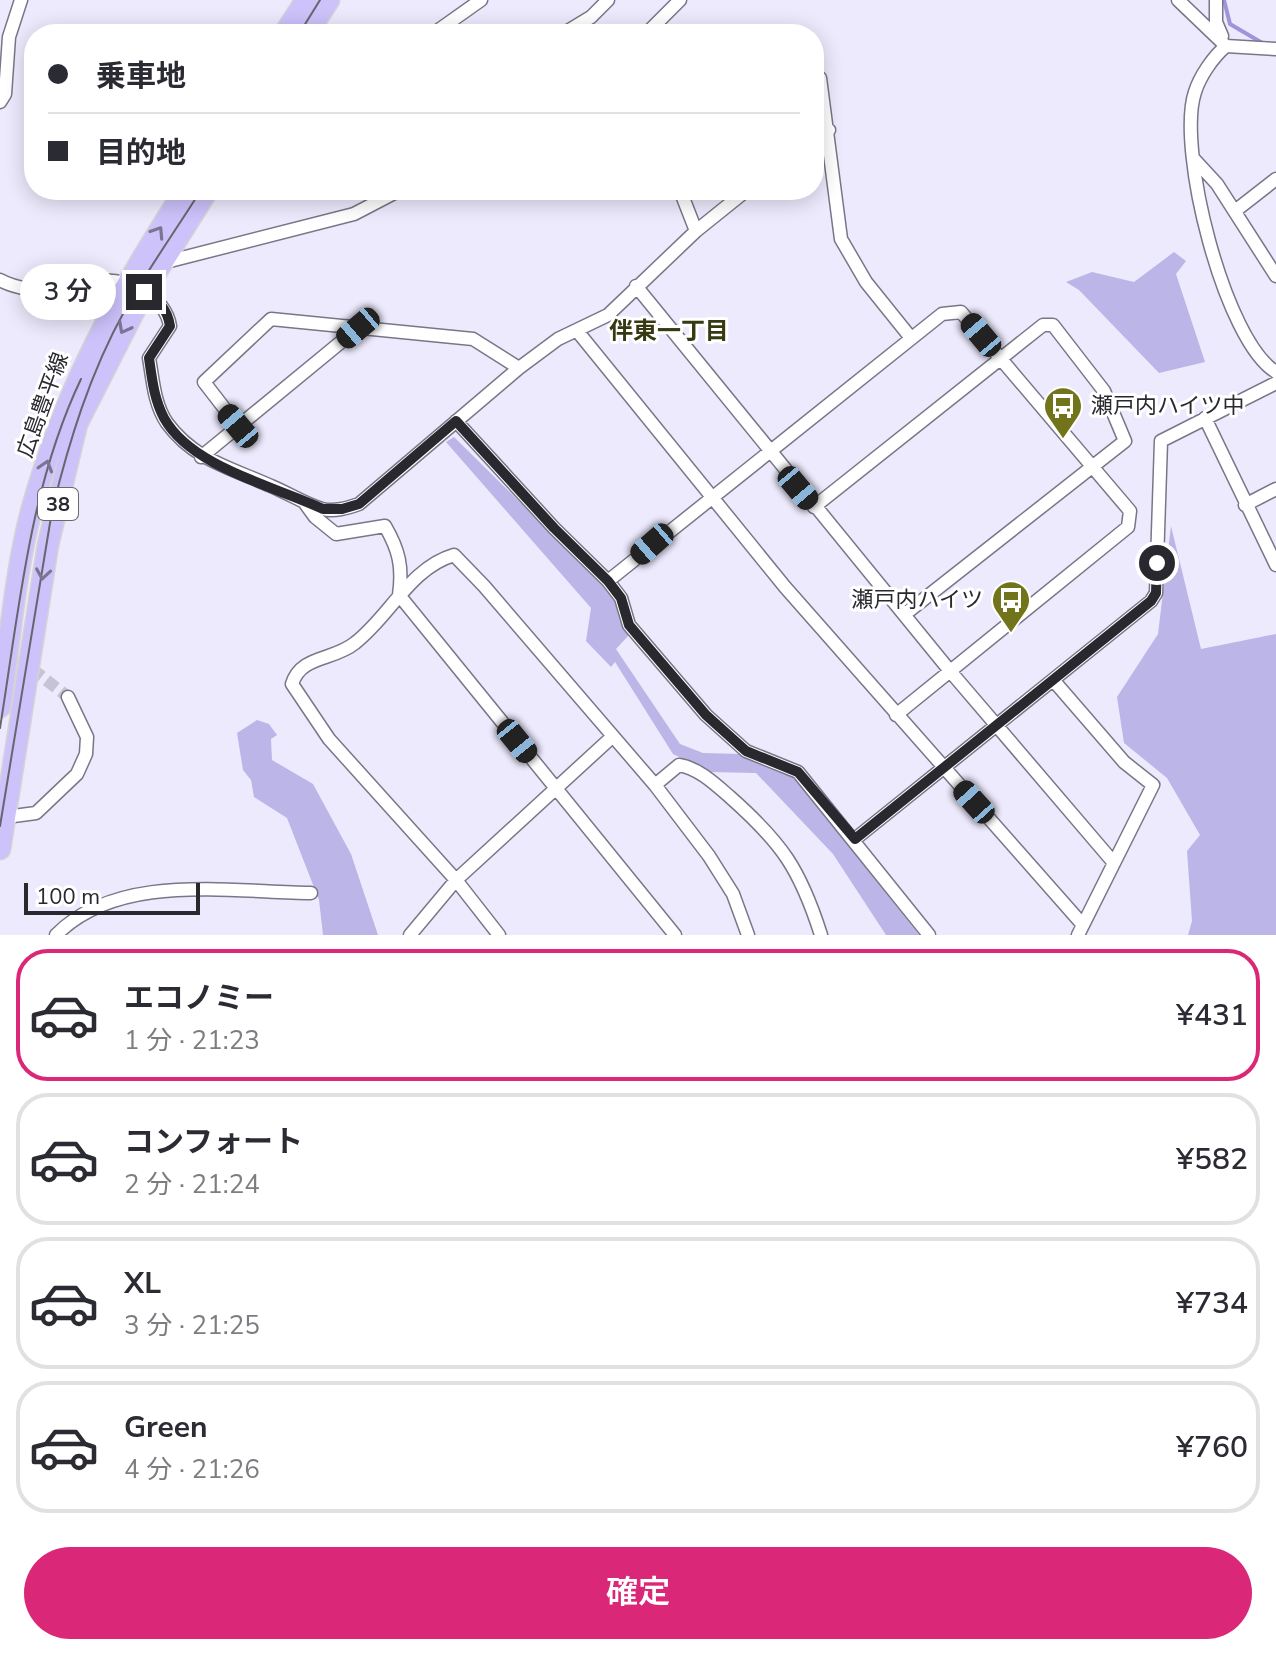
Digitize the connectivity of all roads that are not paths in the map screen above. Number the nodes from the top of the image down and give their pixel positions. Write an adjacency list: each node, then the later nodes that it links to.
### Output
1 (21, 0): 17 (street)
2 (306, 0): 9 (main road)
3 (329, 0): 10 (main road)
4 (481, 0): 11 (street)
5 (608, 0): 12 (street)
6 (680, 0): 13 (street)
7 (1178, 0): 14 (street)
8 (1216, 0): 14 (street)
9 (290, 24)
10 (313, 24)
11 (447, 24)
12 (579, 24)
13 (656, 24)
14 (1226, 46): 15 (street); 20 (street)
15 (1275, 49)
16 (824, 101): 18 (street)
17 (0, 102)
18 (829, 130): 19 (street); 36 (street)
19 (824, 133)
20 (1193, 158): 27 (street); 39 (street)
21 (1276, 179): 27 (street)
22 (180, 200): 33 (main road, 広島豊平線 / 38, one-way to 22)
23 (202, 200): 29 (main road, 広島豊平線 / 38)
24 (381, 200): 29 (street)
25 (684, 200): 28 (street)
26 (735, 200): 28 (street)
27 (1235, 211): 30 (street)
28 (696, 231): 32 (street)
29 (162, 263): 33 (main road, 広島豊平線 / 38)
30 (1276, 276)
31 (0, 280): 33 (street)
32 (636, 286): 35 (street); 44 (street)
33 (134, 288): 45 (street); 59 (main road, 広島豊平線 / 38, one-way to 33); 66 (main road, 広島豊平線 / 38, one-way to 66)
34 (358, 328): 38 (street); 43 (street); 43 (street)
35 (578, 332): 38 (street); 48 (street)
36 (911, 338): 37 (street); 44 (street)
37 (1000, 359): 46 (street); 46 (street); 51 (street)
38 (519, 368): 42 (street)
39 (1276, 372)
40 (1276, 383): 41 (street)
41 (1205, 418): 50 (street); 57 (street)
42 (456, 421): 49 (street); 53 (street)
43 (238, 426): 45 (street)
44 (767, 451): 48 (street); 51 (street)
45 (201, 457): 49 (street)
46 (1093, 467): 55 (street); 56 (street)
47 (1276, 489): 50 (street)
48 (709, 498): 53 (street); 60 (street)
49 (302, 499): 54 (street)
50 (1245, 505): 52 (street)
51 (814, 507): 55 (street)
52 (1276, 565)
53 (608, 581): 67 (street)
54 (399, 595): 62 (street); 65 (street); 70 (street)
55 (905, 614): 56 (street)
56 (950, 671): 60 (street); 61 (street)
57 (1054, 681): 61 (street); 69 (street)
58 (68, 697): 66 (street)
59 (0, 707)
60 (896, 715): 63 (street)
61 (997, 726): 63 (street); 69 (street)
62 (612, 737): 64 (street); 65 (street)
63 (943, 767): 67 (street); 72 (street)
64 (655, 785): 77 (street); 78 (street)
65 (558, 789): 70 (street); 76 (street)
66 (6, 817): 68 (main road, 広島豊平線 / 38)
67 (855, 839): 79 (street)
68 (0, 849)
69 (1114, 863): 72 (street)
70 (456, 880): 74 (street); 75 (street)
71 (311, 893): 73 (street)
72 (1080, 930)
73 (56, 935)
74 (410, 935)
75 (499, 935)
76 (675, 935)
77 (748, 935)
78 (821, 935)
79 (929, 935)

